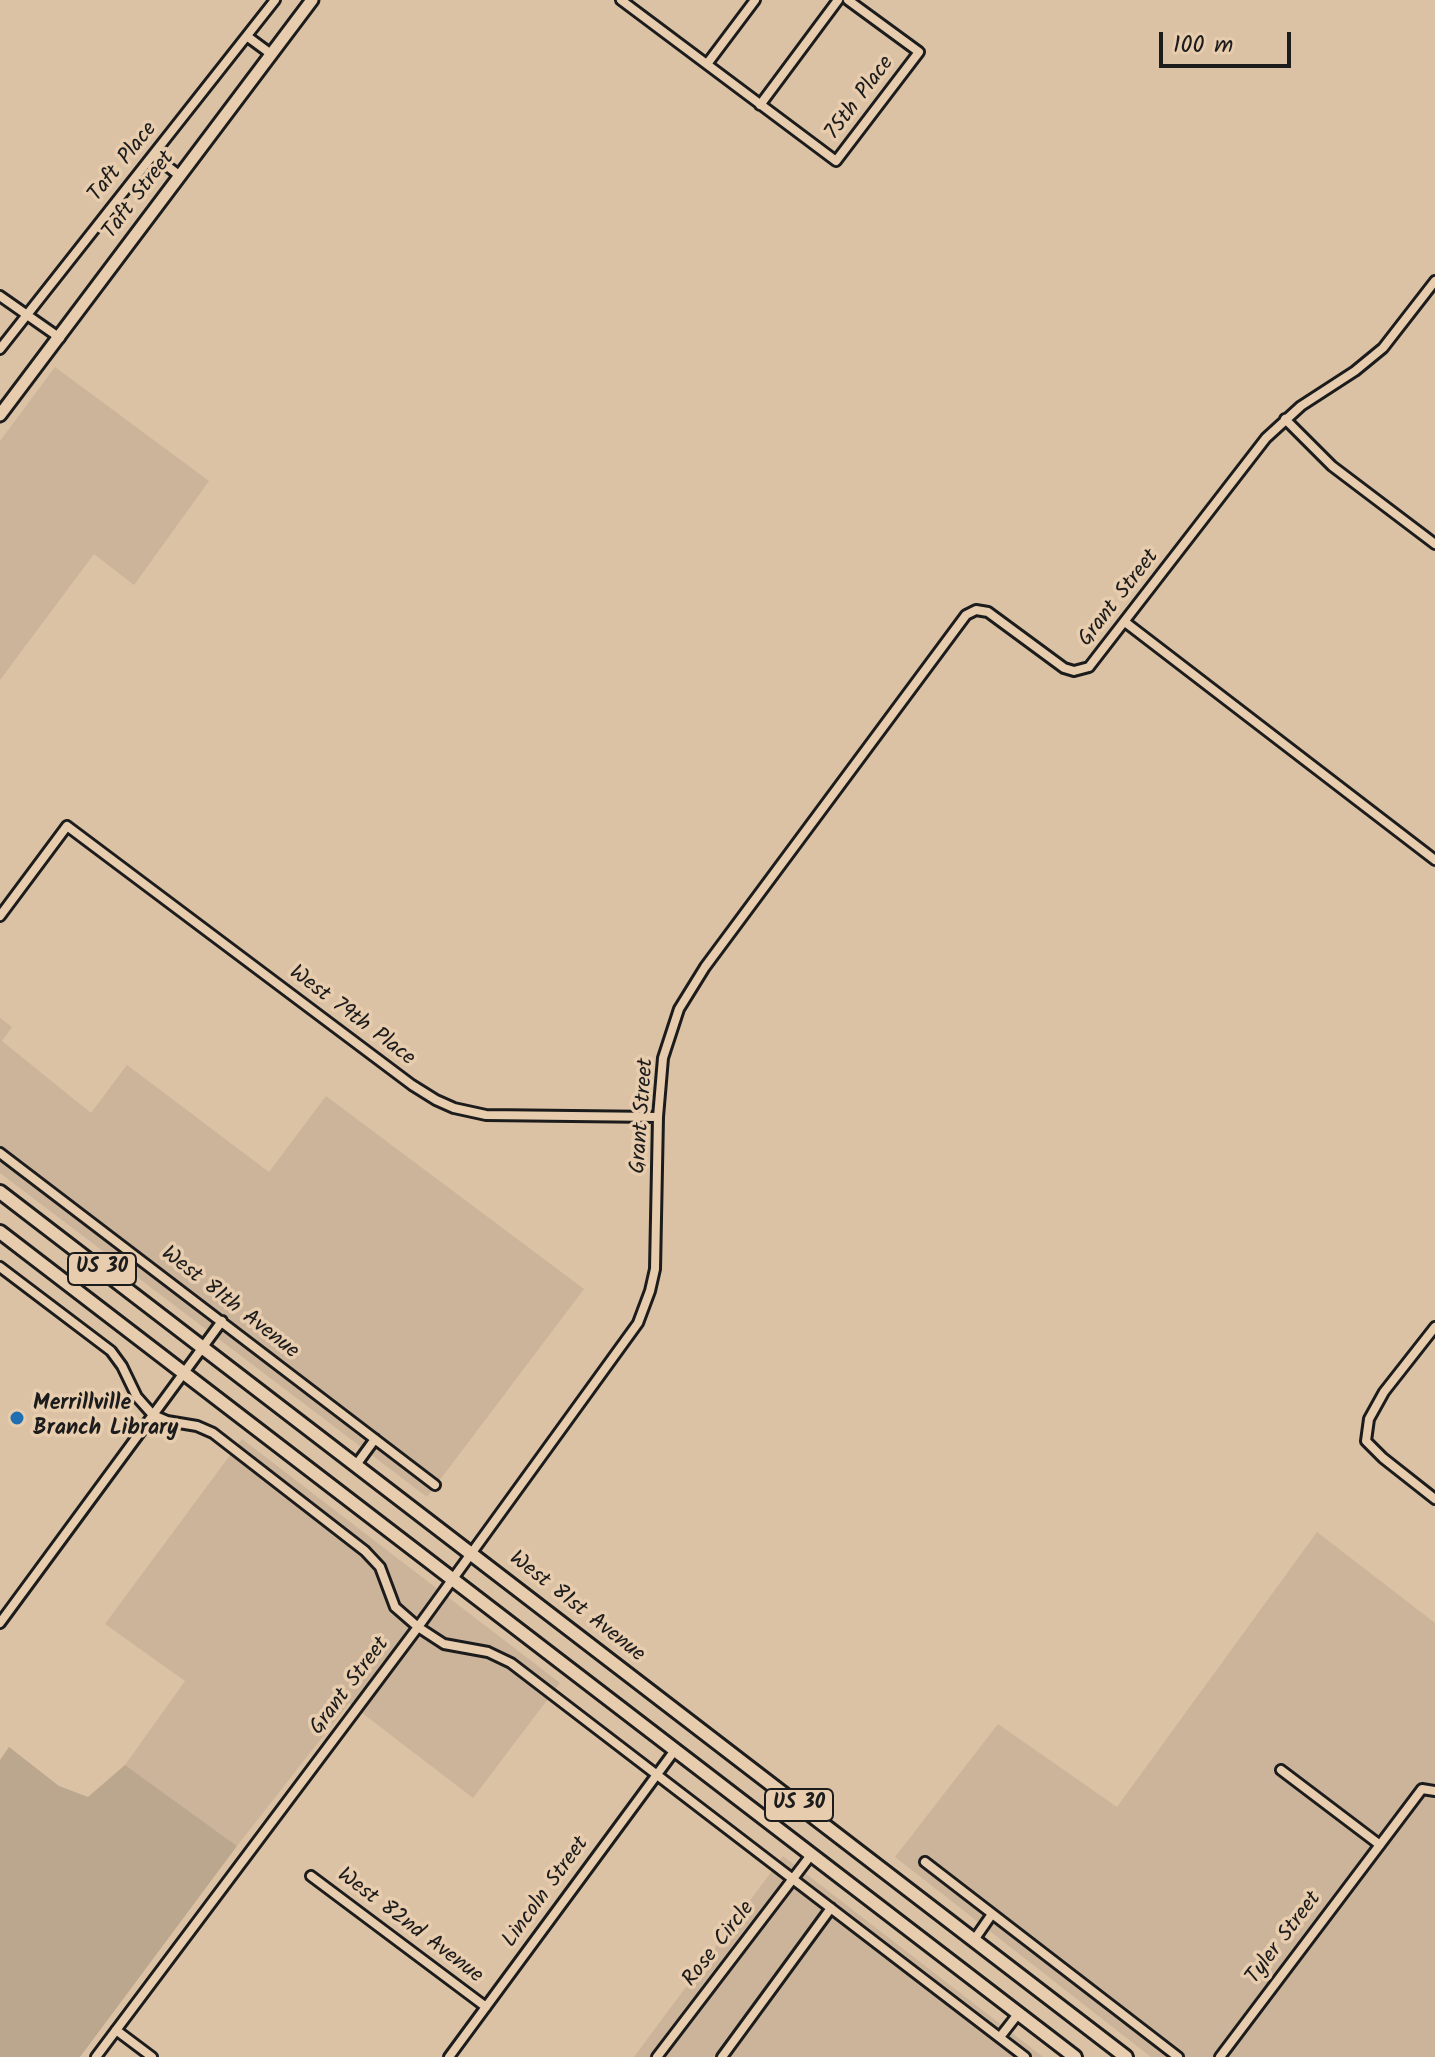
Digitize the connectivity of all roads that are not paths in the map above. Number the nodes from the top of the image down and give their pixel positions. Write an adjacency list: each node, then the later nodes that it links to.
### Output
1 (275, 0): 7 (street, Taft Place)
2 (312, 0): 8 (main road, Taft Street)
3 (621, 0): 9 (street)
4 (755, 0): 9 (street)
5 (838, 0): 10 (street)
6 (848, 0): 10 (street, 75th Place)
7 (248, 37): 8 (street); 11 (street, Taft Place)
8 (271, 54): 12 (main road, Taft Street)
9 (707, 64): 10 (street)
10 (760, 105)
11 (153, 155): 12 (street); 15 (street, Taft Place)
12 (180, 176): 16 (main road, Taft Street)
13 (1435, 281): 19 (street, Grant Street)
14 (0, 296): 15 (street)
15 (25, 315): 16 (street); 17 (street, Taft Place)
16 (60, 338): 18 (main road, Taft Street)
17 (0, 349)
18 (0, 415)
19 (1285, 419): 20 (street); 21 (street, Grant Street)
20 (1435, 544)
21 (1125, 622): 22 (street); 24 (street, Grant Street)
22 (1435, 860)
23 (0, 916): 24 (street, West 79th Place)
24 (658, 1117): 38 (street, Grant Street)
25 (0, 1153): 29 (street, West 81th Avenue)
26 (0, 1192): 31 (main road, West 81st Avenue / US 30)
27 (0, 1232): 32 (main road, US 30)
28 (0, 1267): 33 (street)
29 (222, 1321): 31 (street); 34 (street, West 81th Avenue)
30 (1435, 1327): 37 (street)
31 (203, 1347): 32 (street); 35 (main road, West 81st Avenue / US 30)
32 (184, 1373): 33 (street); 39 (main road, US 30)
33 (153, 1415): 40 (street); 41 (street)
34 (375, 1439): 35 (street); 36 (street, West 81th Avenue)
35 (356, 1465): 38 (main road, West 81st Avenue / US 30)
36 (435, 1485)
37 (1435, 1499)
38 (471, 1553): 39 (street, Grant Street); 53 (main road, West 81st Avenue / US 30)
39 (453, 1580): 41 (street, Grant Street); 42 (main road, US 30)
40 (0, 1623)
41 (418, 1627): 44 (street); 56 (street, Grant Street)
42 (675, 1750): 44 (street, Lincoln Street); 47 (main road, US 30)
43 (1281, 1770): 46 (street)
44 (657, 1775): 50 (street); 54 (street, Lincoln Street)
45 (1435, 1791): 46 (street, Tyler Street)
46 (1380, 1845): 67 (street, Tyler Street)
47 (811, 1855): 50 (street, Rose Circle); 55 (main road, US 30)
48 (925, 1862): 52 (street)
49 (311, 1876): 54 (street, West 82nd Avenue)
50 (793, 1879): 51 (street); 61 (street, Rose Circle)
51 (831, 1908): 57 (street); 62 (street)
52 (992, 1914): 53 (street); 66 (street)
53 (974, 1940): 65 (main road, West 81st Avenue / US 30)
54 (486, 2007): 60 (street, Lincoln Street)
55 (1018, 2014): 57 (street); 64 (main road, US 30)
56 (116, 2030): 58 (street, Grant Street); 59 (street)
57 (1000, 2037): 63 (street)
58 (96, 2057)
59 (152, 2057)
60 (449, 2057)
61 (657, 2057)
62 (722, 2057)
63 (1025, 2057)
64 (1075, 2057)
65 (1126, 2057)
66 (1178, 2057)
67 (1220, 2057)

